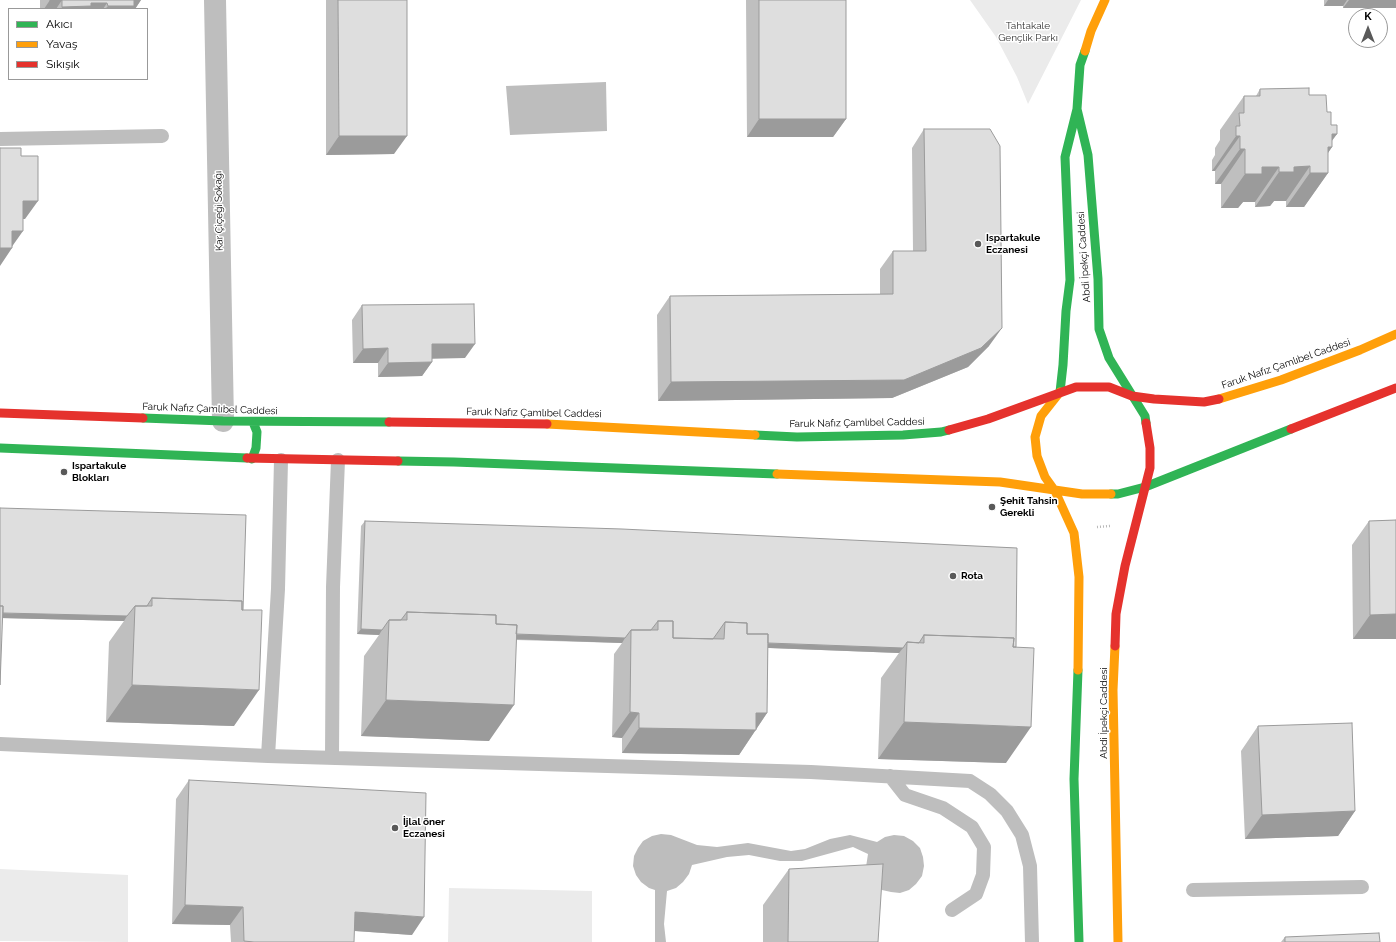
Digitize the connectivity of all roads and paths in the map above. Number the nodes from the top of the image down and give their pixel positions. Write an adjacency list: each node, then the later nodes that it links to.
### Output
1 (215, 0): 12 (street, Kar Çiçeği Sokağı)
2 (1105, 0): 3 (street, Abdi İpekçi Caddesi)
3 (1077, 109): 8 (street, Abdi İpekçi Caddesi); 9 (street, Abdi İpekçi Caddesi)
4 (162, 136): 5 (lane)
5 (0, 139)
6 (1396, 334): 9 (street, Faruk Nafız Çamlıbel Caddesi)
7 (1396, 388): 19 (street)
8 (1060, 392): 9 (street, Faruk Nafız Çamlıbel Caddesi); 13 (street, Faruk Nafız Çamlıbel Caddesi); 20 (street)
9 (1132, 396): 19 (street)
10 (0, 413): 11 (street, Faruk Nafız Çamlıbel Caddesi)
11 (191, 420): 12 (street, Faruk Nafız Çamlıbel Caddesi); 14 (street)
12 (223, 421): 13 (street, Faruk Nafız Çamlıbel Caddesi)
13 (253, 422): 16 (street)
14 (186, 430)
15 (0, 448): 16 (street)
16 (252, 459): 17 (street)
17 (281, 460): 18 (street); 22 (lane)
18 (338, 460): 20 (street); 23 (lane)
19 (1145, 487): 20 (street); 30 (street, Abdi İpekçi Caddesi)
20 (1055, 491): 29 (street)
21 (0, 744): 22 (lane)
22 (268, 756): 23 (lane)
23 (332, 758): 24 (lane)
24 (890, 776): 27 (lane); 28 (lane)
25 (1362, 887): 26 (lane)
26 (1193, 890)
27 (952, 910)
28 (1032, 942)
29 (1079, 942)
30 (1118, 942)

